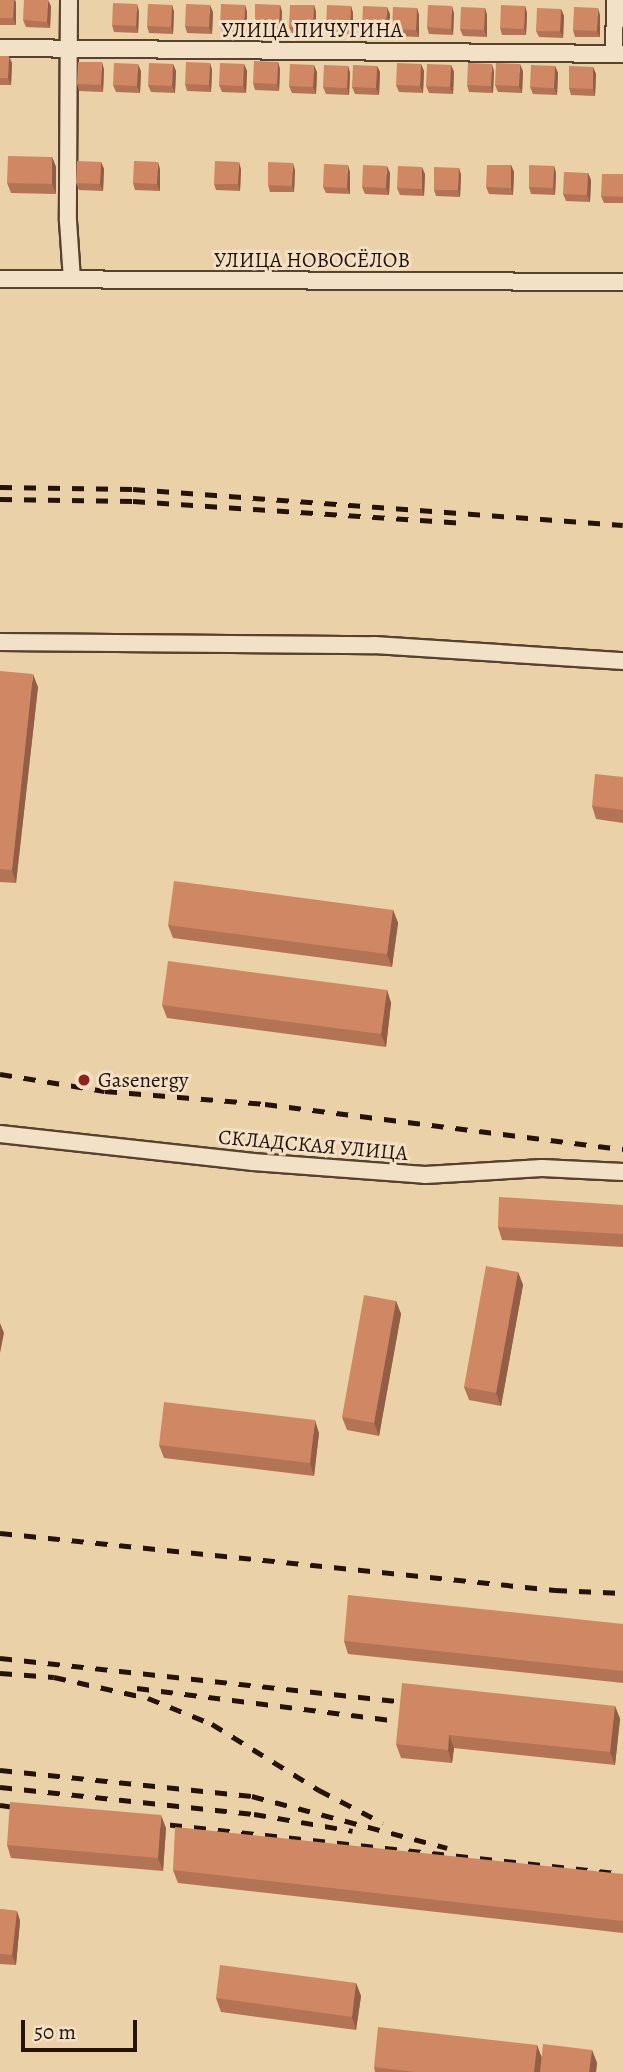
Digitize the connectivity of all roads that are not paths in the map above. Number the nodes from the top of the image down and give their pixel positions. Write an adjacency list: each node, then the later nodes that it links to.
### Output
1 (69, 0): 4 (street)
2 (615, 0): 5 (street)
3 (0, 48): 4 (street, УЛИЦА ПИЧУГИНА)
4 (68, 49): 5 (street, УЛИЦА ПИЧУГИНА); 7 (street)
5 (618, 54)
6 (0, 279): 7 (street, УЛИЦА НОВОСЁЛОВ)
7 (72, 279): 8 (street, УЛИЦА НОВОСЁЛОВ)
8 (623, 282)
9 (0, 642): 10 (street)
10 (623, 662)
11 (0, 1134): 12 (street, СКЛАДСКАЯ УЛИЦА)
12 (623, 1172)

